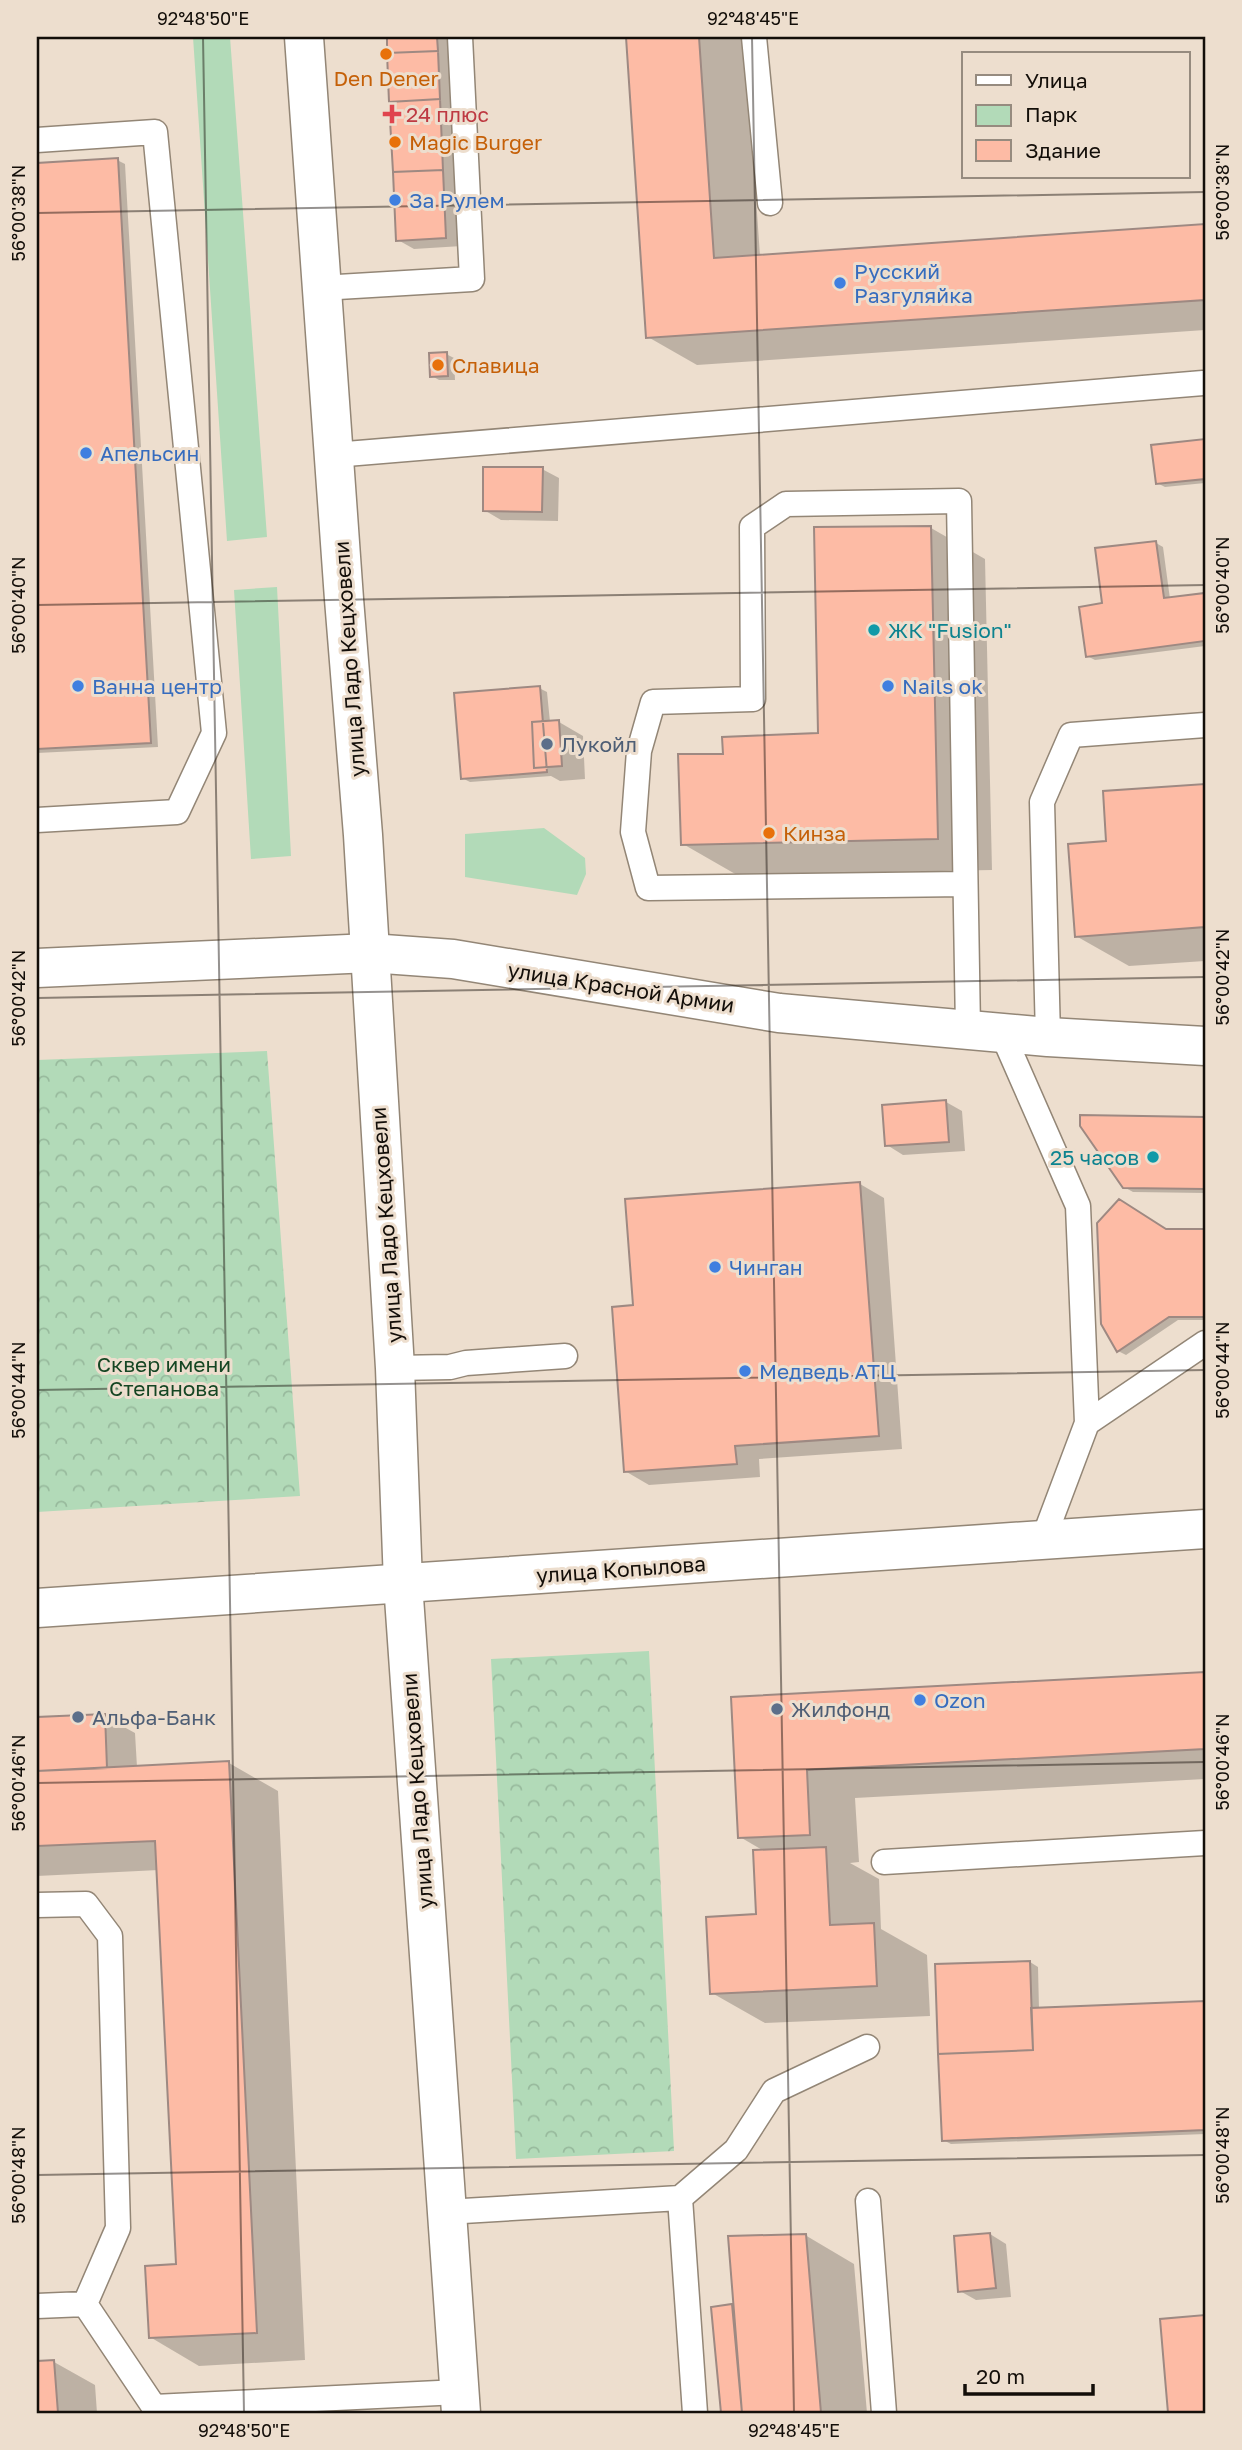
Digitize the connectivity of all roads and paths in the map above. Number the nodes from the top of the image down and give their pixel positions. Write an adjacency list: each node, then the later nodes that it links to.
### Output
1 (304, 37): 6 (main road, улица Ладо Кецховели)
2 (460, 37): 6 (lane)
3 (754, 37): 5 (lane)
4 (37, 140): 10 (lane)
5 (770, 203)
6 (321, 288): 8 (main road, улица Ладо Кецховели)
7 (1203, 383): 8 (lane)
8 (334, 455): 12 (main road, улица Ладо Кецховели)
9 (1205, 725): 15 (lane)
10 (37, 820)
11 (965, 884): 11 (lane); 14 (lane)
12 (370, 953): 13 (main road, улица Красной Армии); 14 (main road, улица Красной Армии); 19 (main road, улица Ладо Кецховели)
13 (37, 968)
14 (985, 1031): 15 (main road, улица Красной Армии); 20 (lane)
15 (1048, 1037): 16 (main road, улица Красной Армии)
16 (1205, 1046)
17 (1205, 1343): 20 (lane)
18 (565, 1356): 19 (lane)
19 (395, 1368): 23 (main road, улица Ладо Кецховели)
20 (1087, 1423): 22 (lane)
21 (1205, 1529): 22 (main road, улица Копылова)
22 (1043, 1540): 23 (main road, улица Копылова)
23 (403, 1583): 24 (main road, улица Копылова); 31 (main road, улица Ладо Кецховели)
24 (37, 1608)
25 (1205, 1843): 26 (lane)
26 (884, 1862)
27 (37, 1905): 32 (lane)
28 (867, 2047): 29 (lane)
29 (680, 2199): 31 (lane); 35 (lane)
30 (868, 2201): 36 (lane)
31 (446, 2212): 34 (main road, улица Ладо Кецховели)
32 (85, 2304): 33 (lane); 34 (lane)
33 (37, 2306)
34 (460, 2402)
35 (695, 2413)
36 (884, 2413)

